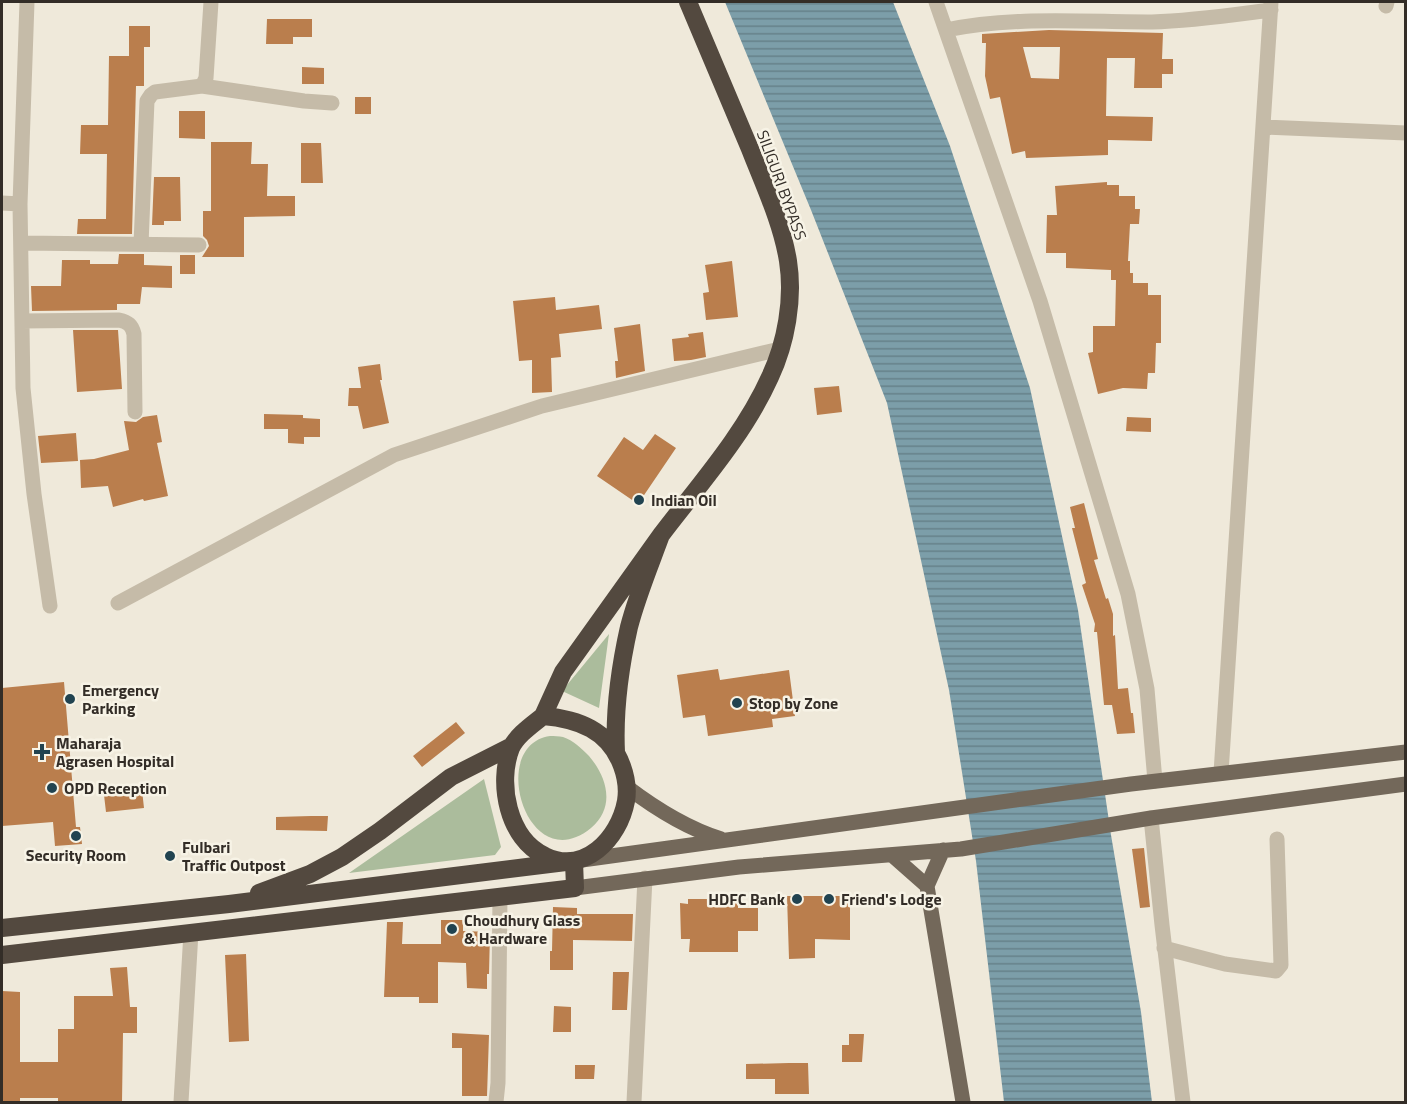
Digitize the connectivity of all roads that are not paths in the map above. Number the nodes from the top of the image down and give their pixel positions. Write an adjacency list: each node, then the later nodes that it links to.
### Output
1 (27, 2): 12 (street)
2 (211, 2): 7 (street)
3 (688, 2): 17 (highway, SILIGURI BYPASS)
4 (936, 2): 6 (street)
5 (1271, 6): 6 (street); 9 (street)
6 (946, 30): 27 (street)
7 (202, 86): 8 (street); 14 (street)
8 (332, 103)
9 (1263, 128): 10 (street); 26 (street)
10 (1406, 133)
11 (2, 203): 12 (street)
12 (20, 204): 13 (street)
13 (21, 243): 14 (street); 16 (street)
14 (141, 244): 15 (street)
15 (199, 245)
16 (22, 321): 18 (street); 21 (street)
17 (780, 349): 19 (highway, SILIGURI BYPASS); 20 (street)
18 (135, 412)
19 (661, 535): 22 (highway, SILIGURI BYPASS); 24 (highway)
20 (118, 603)
21 (50, 606)
22 (543, 716): 23 (highway); 24 (highway)
23 (512, 747): 35 (highway); 40 (highway)
24 (616, 752): 29 (highway)
25 (1406, 752): 26 (main road)
26 (1221, 773): 27 (main road)
27 (1155, 781): 32 (main road)
28 (1406, 784): 30 (main road)
29 (627, 787): 32 (main road); 35 (highway)
30 (1151, 818): 33 (main road); 43 (street)
31 (1277, 839): 43 (street)
32 (726, 841): 35 (main road)
33 (943, 850): 34 (main road); 37 (main road)
34 (893, 855): 36 (main road); 37 (main road)
35 (574, 861): 38 (highway); 40 (highway)
36 (645, 878): 38 (main road); 47 (street)
37 (927, 886): 48 (main road)
38 (575, 888): 39 (highway)
39 (501, 896): 42 (highway); 46 (street)
40 (229, 904): 41 (highway)
41 (2, 928)
42 (191, 932): 44 (highway); 45 (street)
43 (1164, 948): 49 (street)
44 (2, 955)
45 (181, 1102)
46 (496, 1102)
47 (634, 1102)
48 (963, 1102)
49 (1183, 1102)

